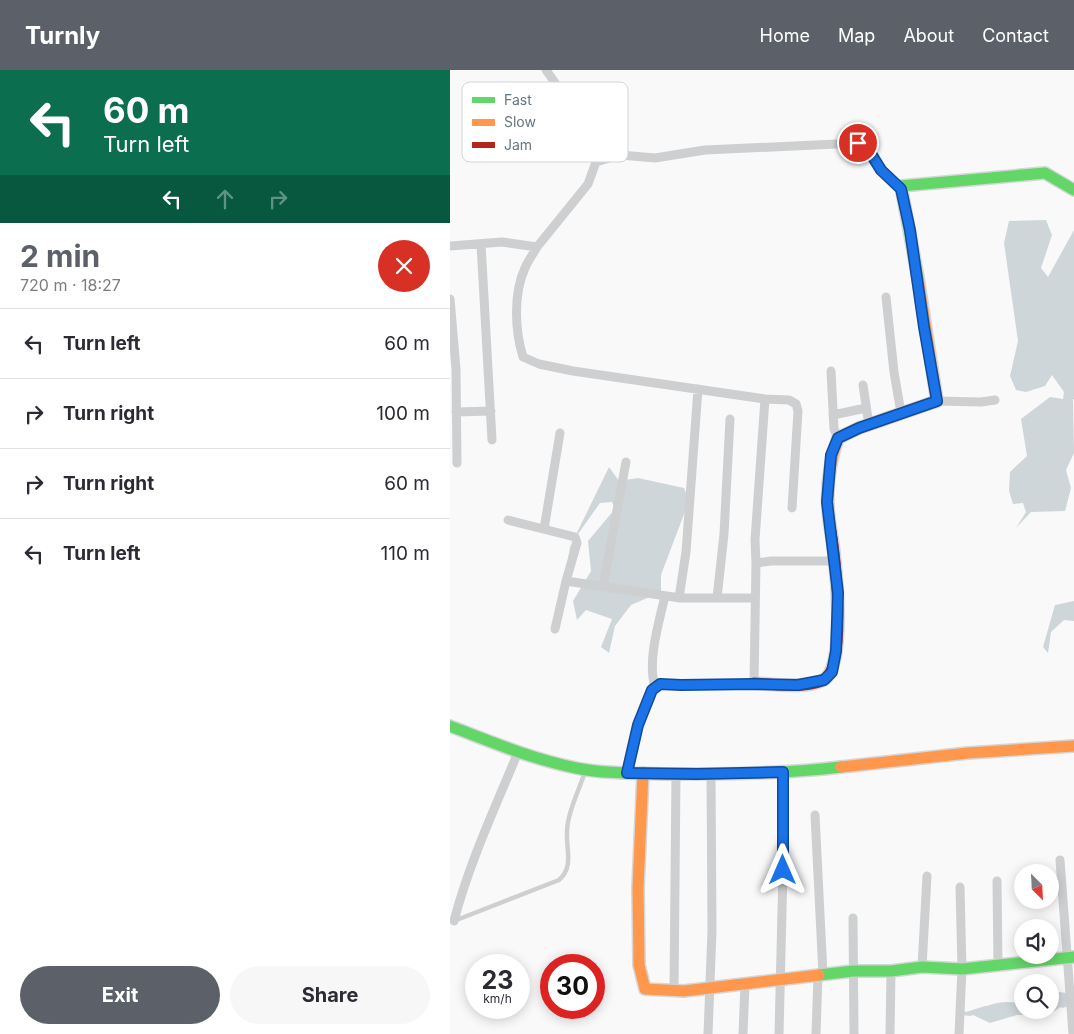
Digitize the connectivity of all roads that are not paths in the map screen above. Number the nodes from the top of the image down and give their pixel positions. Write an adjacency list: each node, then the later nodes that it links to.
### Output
1 (546, 70): 2 (street)
2 (554, 82)
3 (628, 156): 5 (street)
4 (596, 162): 9 (street)
5 (901, 189): 6 (street); 17 (street)
6 (1074, 190)
7 (481, 244): 8 (street); 9 (street); 19 (street)
8 (450, 246)
9 (536, 247): 14 (street)
10 (886, 297): 21 (street)
11 (450, 299): 20 (street)
12 (832, 371): 22 (street)
13 (863, 384): 18 (street)
14 (698, 389): 15 (street); 38 (street)
15 (765, 399): 30 (street); 34 (street)
16 (995, 400): 17 (street)
17 (937, 401): 21 (street)
18 (866, 408): 22 (street); 24 (street)
19 (491, 411): 20 (street); 27 (street)
20 (456, 412): 29 (street)
21 (901, 413): 24 (street)
22 (833, 414): 26 (street)
23 (730, 419): 39 (street)
24 (869, 425): 26 (street)
25 (560, 433): 32 (street)
26 (838, 438): 33 (street)
27 (492, 440)
28 (626, 462): 36 (street)
29 (457, 463)
30 (792, 508)
31 (508, 520): 32 (street)
32 (544, 529): 35 (street)
33 (834, 560): 34 (street); 42 (street)
34 (756, 563): 40 (street)
35 (566, 581): 36 (street); 41 (street)
36 (603, 586): 37 (street)
37 (665, 596): 38 (street); 43 (street)
38 (679, 598): 39 (street)
39 (716, 598): 40 (street)
40 (755, 598): 42 (street)
41 (555, 629)
42 (754, 684): 43 (street)
43 (655, 687): 49 (street)
44 (451, 730): 46 (street)
45 (1074, 746): 48 (street)
46 (518, 752): 47 (street); 59 (street)
47 (586, 770): 49 (street); 59 (lane)
48 (783, 772): 52 (street); 67 (street)
49 (627, 773): 50 (street)
50 (643, 773): 51 (street); 70 (street)
51 (676, 774): 52 (street); 70 (street)
52 (711, 774): 69 (street)
53 (815, 815): 66 (street)
54 (1060, 860): 60 (street)
55 (927, 876): 62 (street)
56 (997, 882): 61 (street)
57 (960, 886): 63 (street)
58 (854, 918): 64 (street)
59 (452, 921)
60 (1070, 958): 61 (street); 78 (street)
61 (998, 966): 63 (street)
62 (922, 967): 63 (street); 65 (street)
63 (962, 969): 77 (street)
64 (853, 970): 65 (street); 66 (street); 75 (street)
65 (891, 971): 76 (street)
66 (820, 975): 67 (street); 74 (street)
67 (780, 980): 68 (street); 73 (street)
68 (745, 985): 69 (street); 72 (street)
69 (709, 989): 70 (street); 71 (street)
70 (674, 990)
71 (708, 1034)
72 (743, 1034)
73 (779, 1034)
74 (816, 1034)
75 (854, 1034)
76 (890, 1034)
77 (959, 1034)
78 (1073, 1034)

